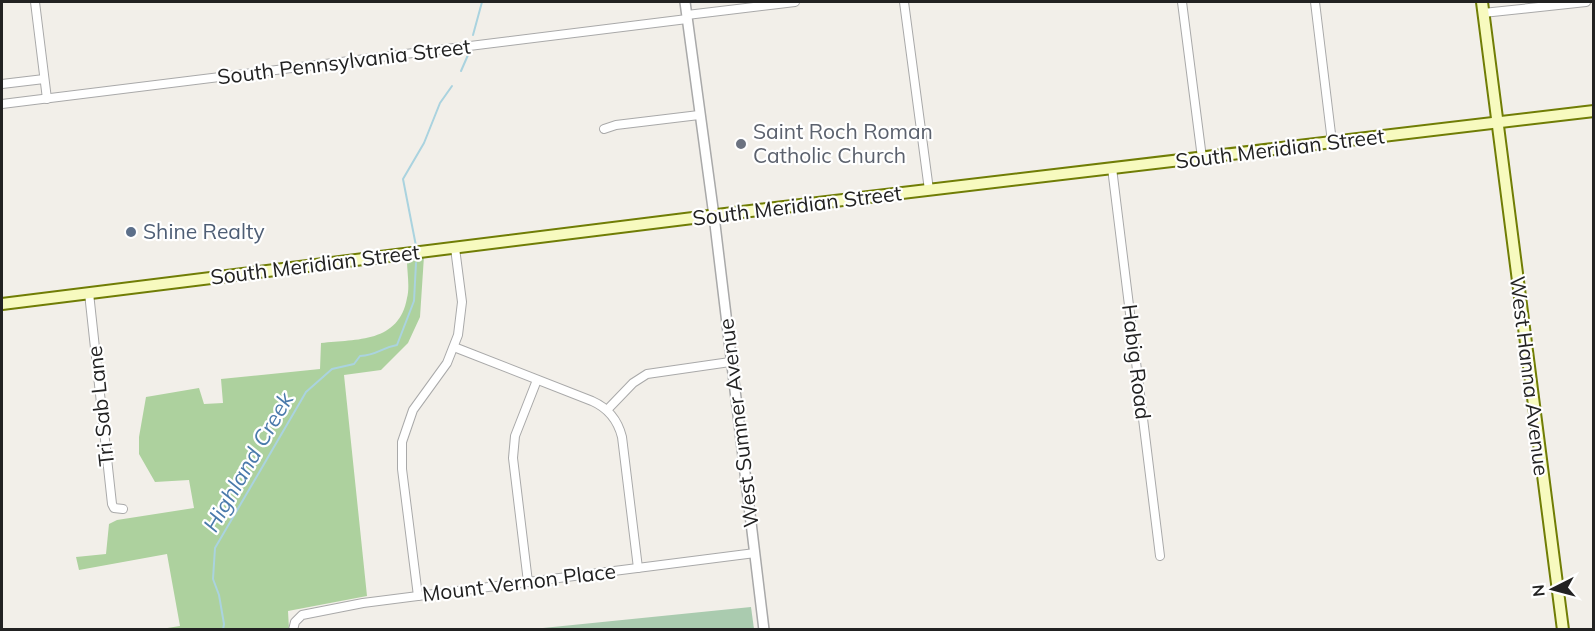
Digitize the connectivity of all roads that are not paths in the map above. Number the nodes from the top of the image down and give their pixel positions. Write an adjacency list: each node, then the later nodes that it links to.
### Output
1 (35, 2): 10 (street)
2 (685, 2): 9 (street, West Sumner Avenue)
3 (795, 2): 9 (street, South Pennsylvania Street)
4 (904, 2): 21 (street)
5 (1182, 2): 19 (street)
6 (1315, 2): 18 (street)
7 (1586, 2): 8 (street)
8 (1483, 7): 16 (main road, West Hanna Avenue)
9 (687, 17): 12 (street, South Pennsylvania Street); 15 (street, West Sumner Avenue)
10 (44, 79): 11 (street); 12 (street)
11 (2, 84)
12 (47, 99): 13 (street, South Pennsylvania Street)
13 (2, 104)
14 (1593, 111): 16 (main road, South Meridian Street)
15 (699, 114): 17 (street); 22 (street, West Sumner Avenue)
16 (1496, 123): 18 (main road, South Meridian Street); 38 (main road, West Hanna Avenue)
17 (604, 129)
18 (1332, 142): 19 (main road, South Meridian Street)
19 (1202, 158): 20 (main road, South Meridian Street)
20 (1112, 168): 21 (main road, South Meridian Street); 32 (street, Habig Road)
21 (929, 190): 22 (main road, South Meridian Street)
22 (714, 216): 23 (main road, South Meridian Street); 27 (street, West Sumner Avenue)
23 (455, 248): 24 (main road, South Meridian Street); 26 (street)
24 (89, 293): 25 (main road, South Meridian Street); 30 (street, Tri Sab Lane)
25 (2, 304)
26 (454, 347): 28 (street); 35 (street)
27 (730, 362): 29 (street); 31 (street, West Sumner Avenue)
28 (537, 380): 29 (street); 34 (street)
29 (607, 410): 33 (street)
30 (123, 508)
31 (755, 553): 33 (street, Mount Vernon Place); 37 (street, West Sumner Avenue)
32 (1160, 556)
33 (638, 568): 34 (street, Mount Vernon Place)
34 (528, 582): 35 (street, Mount Vernon Place)
35 (418, 596): 36 (street, Mount Vernon Place)
36 (293, 630)
37 (764, 630)
38 (1563, 630)

